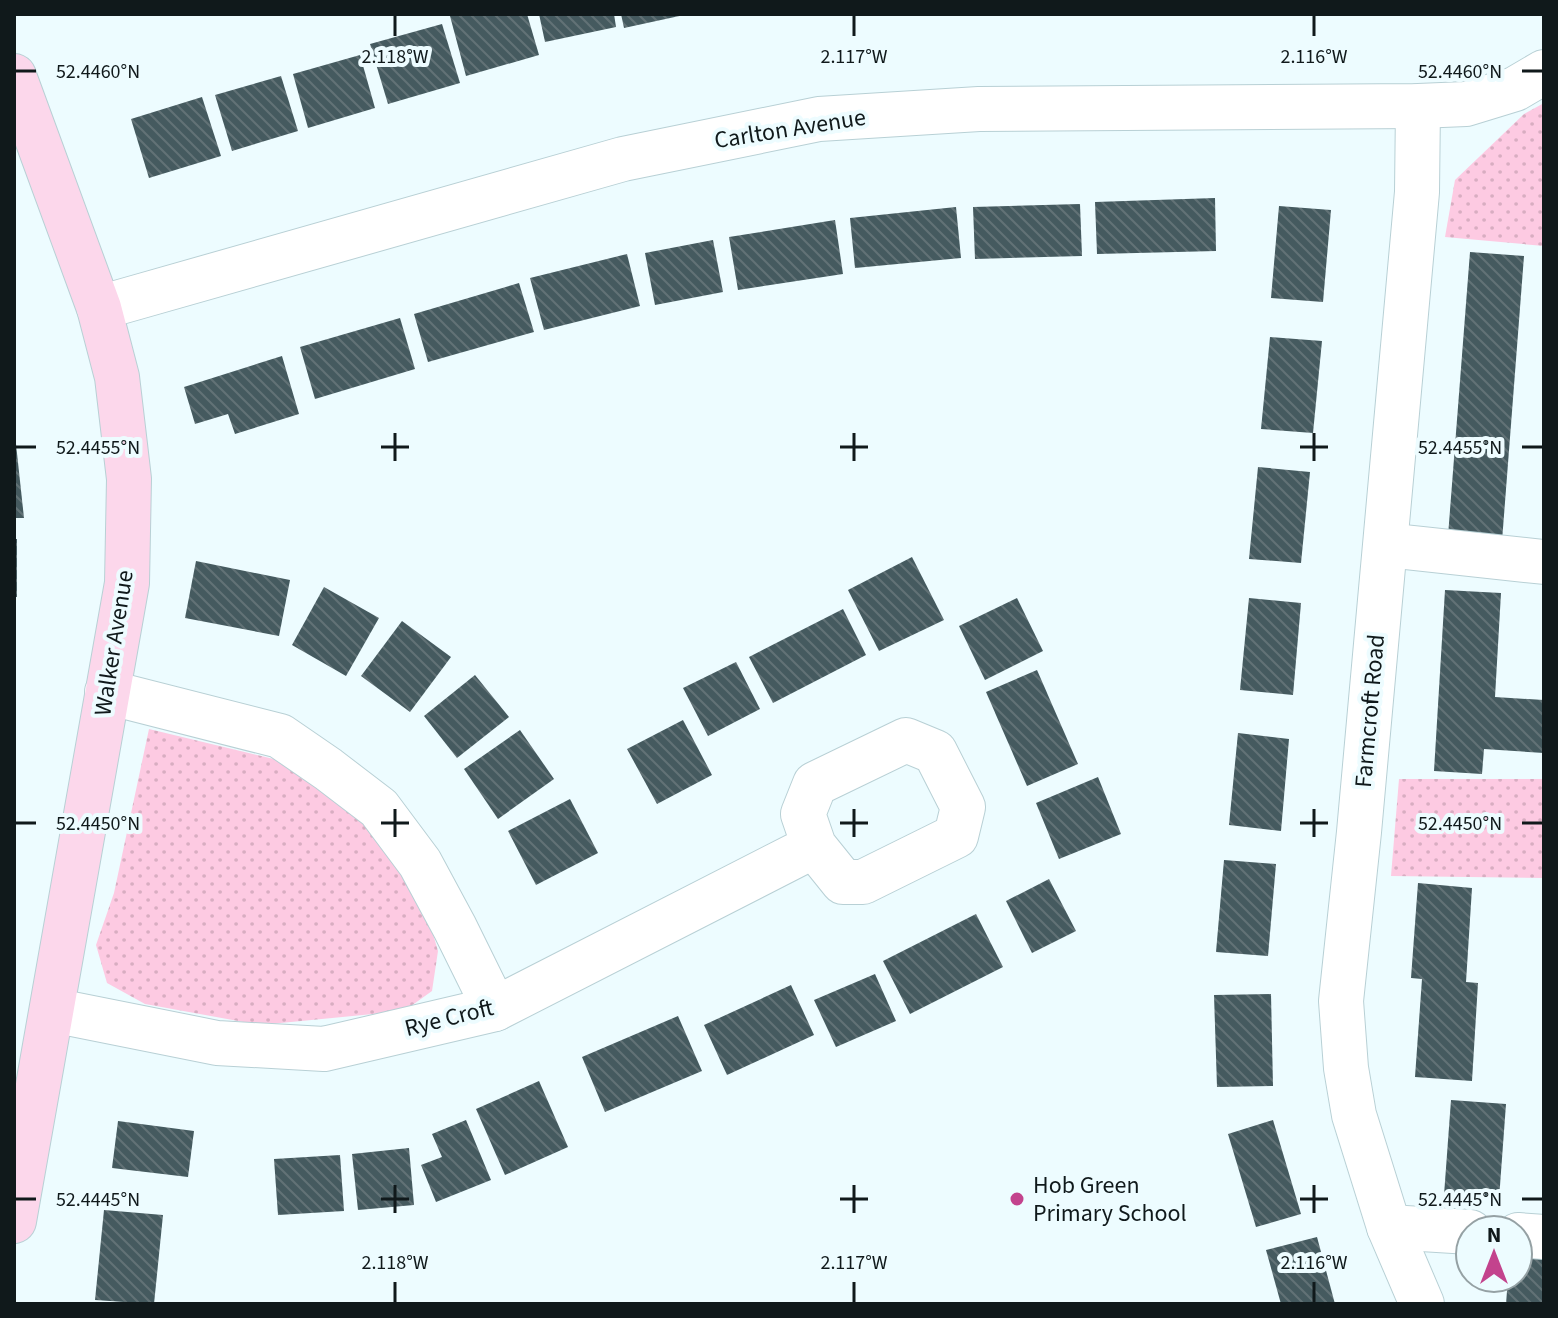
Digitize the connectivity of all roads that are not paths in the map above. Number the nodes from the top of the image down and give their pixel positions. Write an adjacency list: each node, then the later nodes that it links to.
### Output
1 (1544, 72): 3 (street, Carlton Avenue)
2 (14, 76): 4 (street, Walker Avenue)
3 (1418, 106): 4 (street, Carlton Avenue); 5 (street, Farmcroft Road)
4 (99, 308): 7 (street, Walker Avenue)
5 (1386, 545): 6 (street); 12 (street, Farmcroft Road)
6 (1544, 562)
7 (107, 692): 9 (street); 10 (street, Walker Avenue)
8 (814, 846): 9 (street, Rye Croft)
9 (495, 1009): 10 (street, Rye Croft)
10 (52, 1010): 11 (street, Walker Avenue)
11 (14, 1221)
12 (1389, 1227): 13 (street); 14 (street, Farmcroft Road)
13 (1454, 1231)
14 (1422, 1304)

